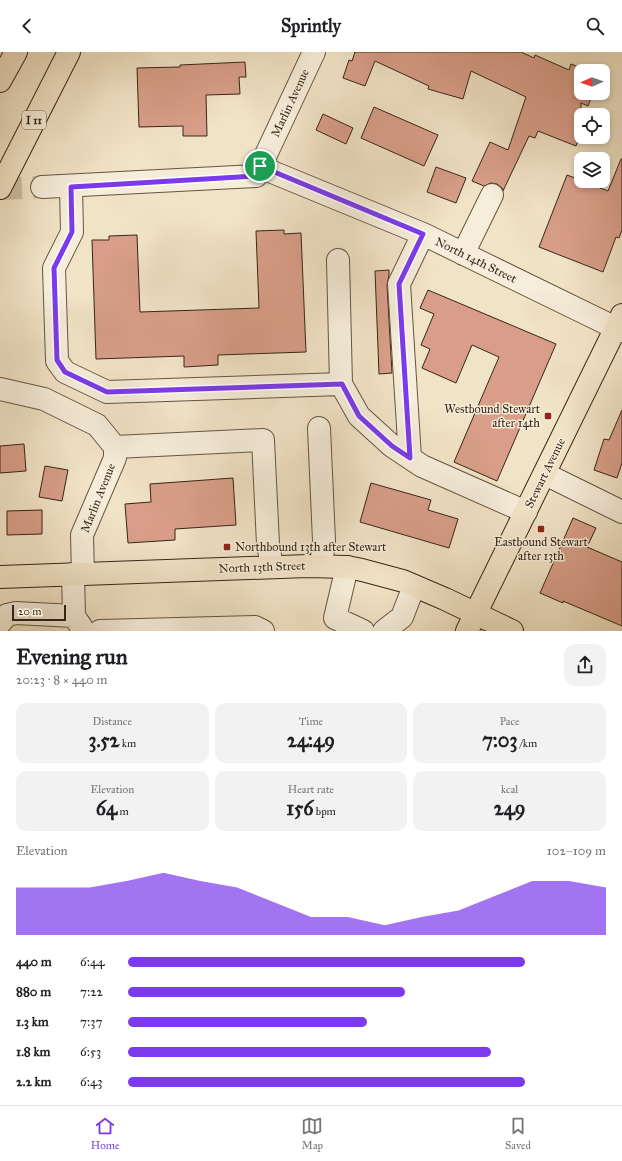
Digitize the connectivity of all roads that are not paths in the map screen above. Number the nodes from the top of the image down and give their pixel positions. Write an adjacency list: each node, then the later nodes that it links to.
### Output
1 (16, 52): 4 (main road)
2 (69, 52): 7 (main road, I 11)
3 (314, 52): 5 (street, Marlin Avenue)
4 (0, 81)
5 (258, 171): 6 (street, North 14th Street); 10 (street, North 14th Street)
6 (71, 187): 8 (street, North 14th Street); 14 (street)
7 (0, 188)
8 (42, 188)
9 (492, 195): 11 (street)
10 (423, 234): 11 (street, North 14th Street); 18 (street)
11 (463, 254): 13 (street, North 14th Street)
12 (338, 260): 14 (street)
13 (620, 325): 19 (main road, Stewart Avenue)
14 (342, 384): 18 (street)
15 (0, 389): 17 (street)
16 (319, 428): 22 (street)
17 (115, 447): 23 (street); 25 (street, Marlin Avenue)
18 (410, 458): 20 (street)
19 (544, 474): 20 (main road, Stewart Avenue); 21 (street)
20 (526, 512): 28 (main road, Stewart Avenue)
21 (622, 512)
22 (321, 566): 23 (main road, North 13th Street); 24 (main road, North 13th Street)
23 (272, 567): 25 (main road, North 13th Street)
24 (347, 567): 27 (main road, North 13th Street); 33 (street)
25 (78, 574): 26 (main road, North 13th Street); 30 (street, Marlin Avenue)
26 (0, 576)
27 (414, 586): 28 (main road, North 13th Street); 34 (street)
28 (472, 622): 35 (main road, North 13th Street)
29 (0, 623): 30 (street)
30 (79, 623)
31 (100, 631): 32 (street)
32 (264, 631)
33 (363, 631)
34 (384, 631)
35 (512, 631)

